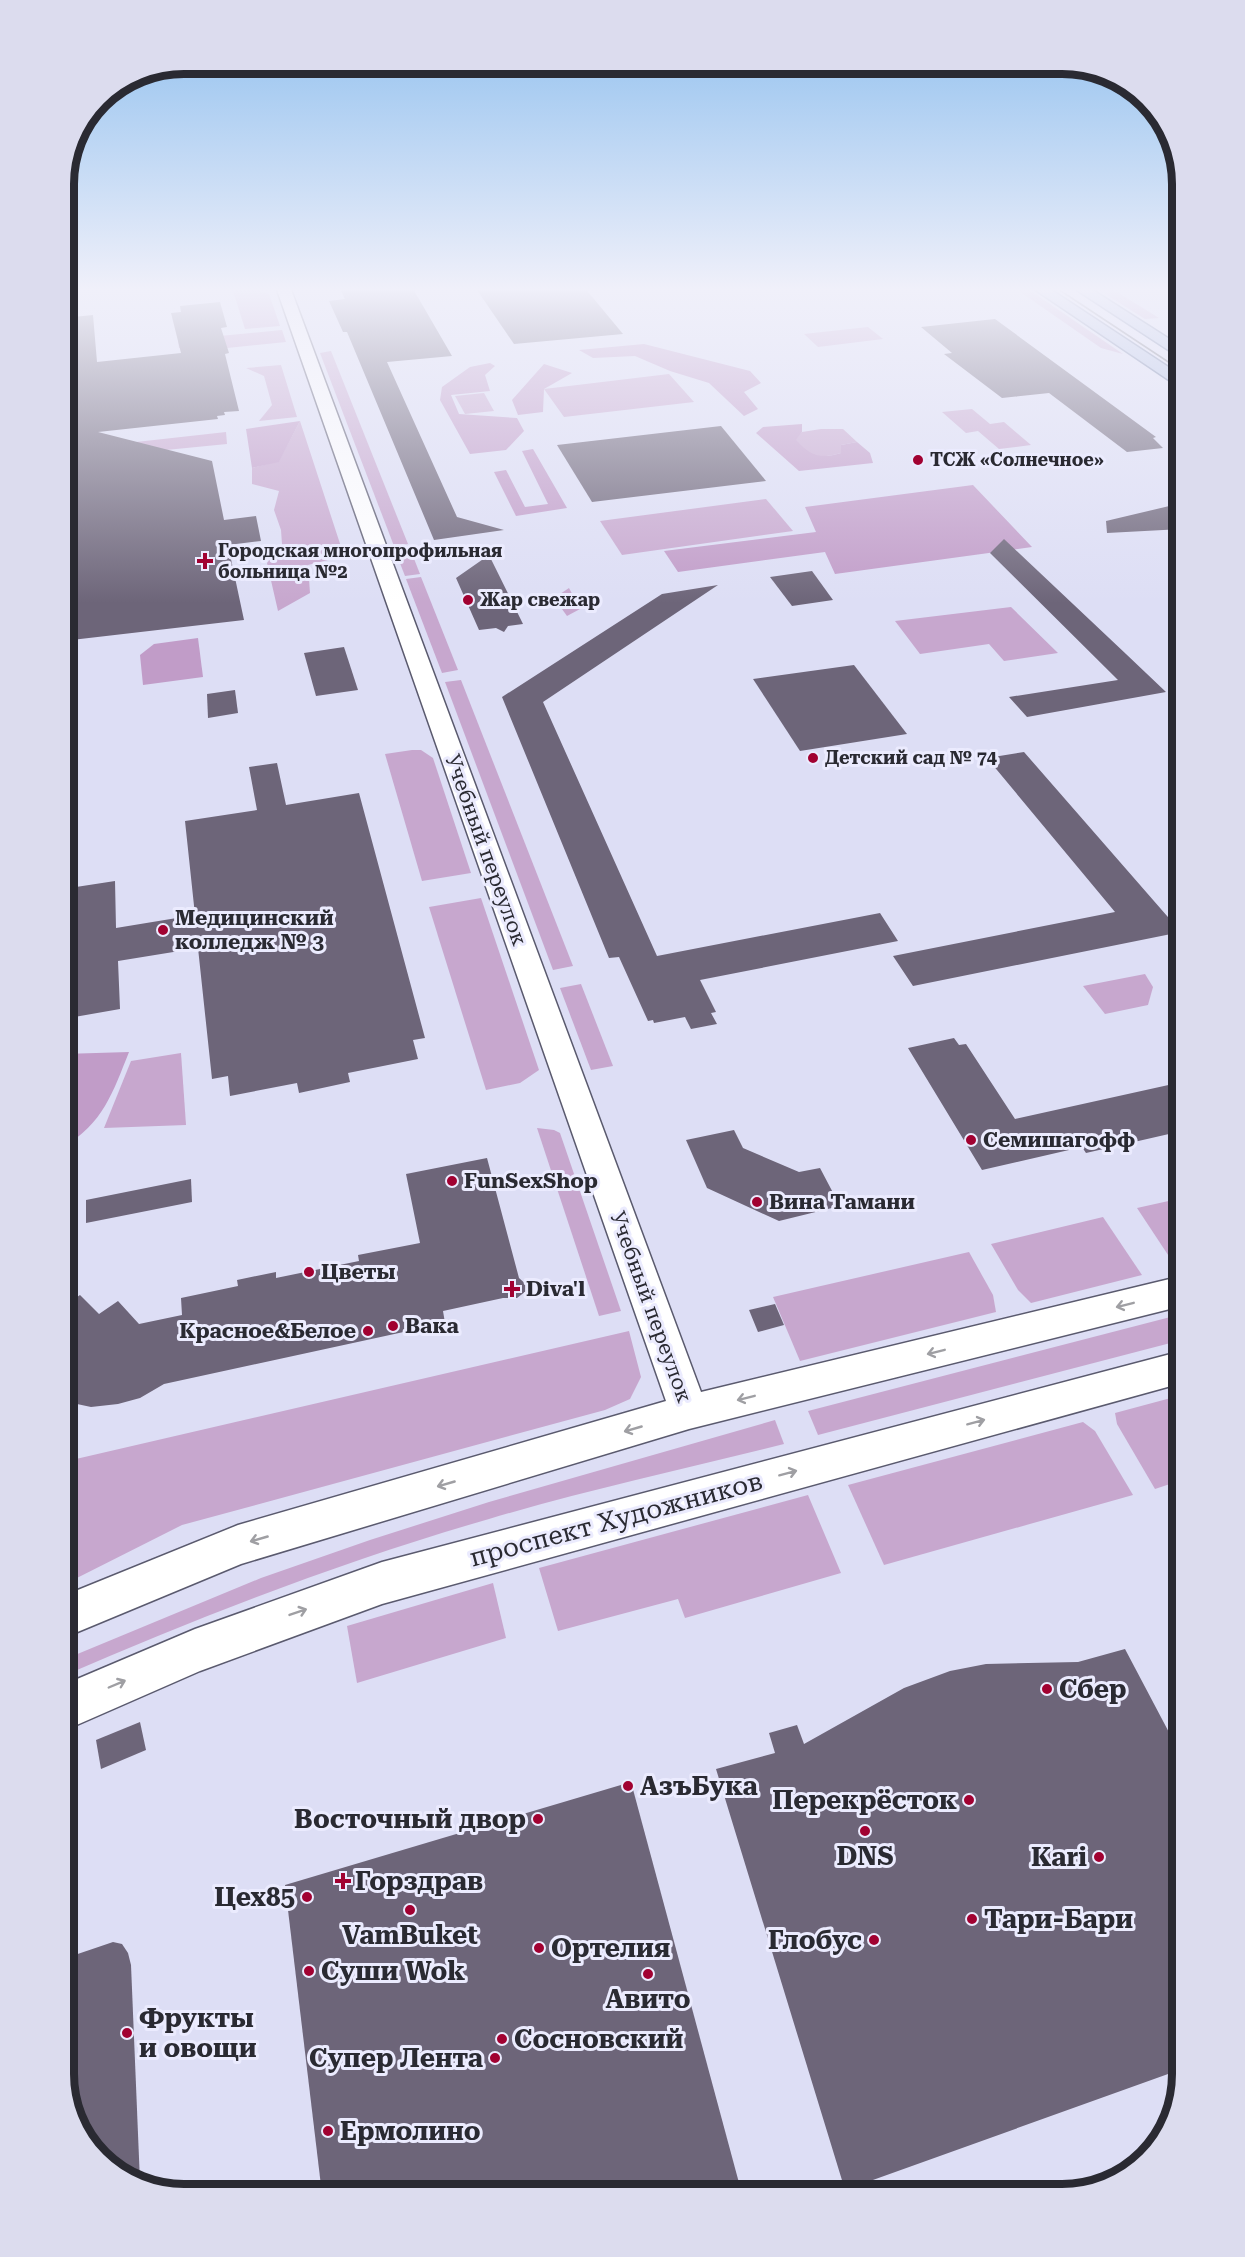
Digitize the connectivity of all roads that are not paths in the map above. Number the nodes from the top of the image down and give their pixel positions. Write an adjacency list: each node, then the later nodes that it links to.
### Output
1 (321, 392): 4 (street, Учебный переулок)
2 (1172, 1293): 4 (street, one-way to 4)
3 (1172, 1370): 6 (street, проспект Художников, one-way to 3)
4 (689, 1412): 5 (street, one-way to 5)
5 (74, 1612)
6 (74, 1703)

